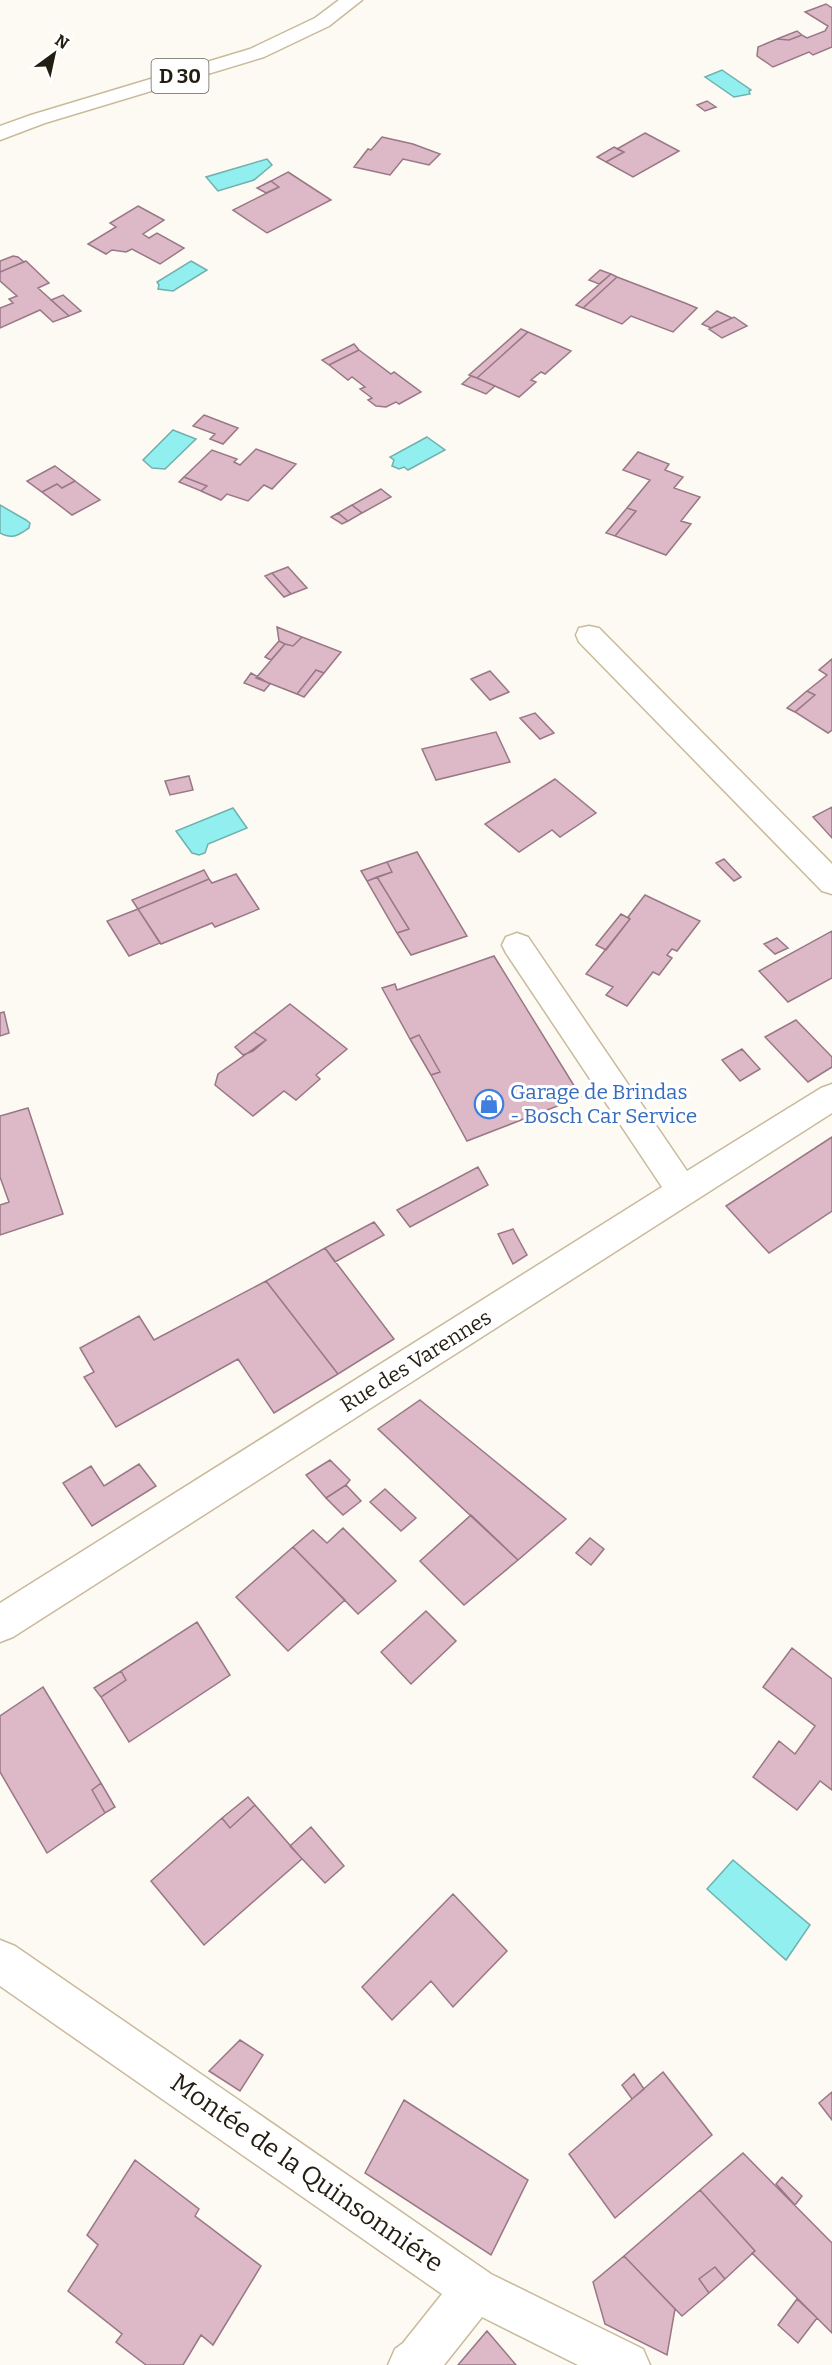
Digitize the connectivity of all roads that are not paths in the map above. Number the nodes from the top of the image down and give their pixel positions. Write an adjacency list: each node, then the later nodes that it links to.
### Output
1 (352, 0): 2 (street, D 30)
2 (0, 134)
3 (589, 635): 4 (street)
4 (832, 883)
5 (517, 945): 7 (street)
6 (832, 1097): 7 (street, Rue des Varennes)
7 (683, 1192): 8 (street, Rue des Varennes)
8 (0, 1624)
9 (0, 1960): 10 (street, Montée de la Quinsonniére)
10 (475, 2290): 11 (street); 12 (street, Montée de la Quinsonniére)
11 (411, 2365)
12 (627, 2365)

